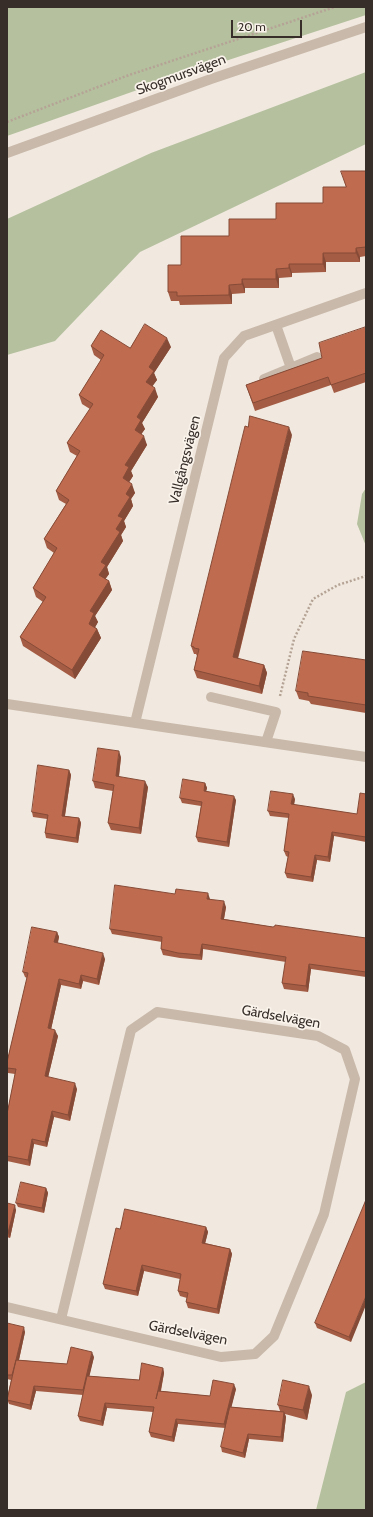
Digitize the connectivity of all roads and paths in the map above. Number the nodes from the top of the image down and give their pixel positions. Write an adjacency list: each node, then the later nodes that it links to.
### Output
1 (335, 7): 3 (path)
2 (366, 26): 4 (street, Skogmursvägen)
3 (7, 122)
4 (7, 153)
5 (366, 293): 6 (street, Vallgångsvägen)
6 (276, 325): 8 (street); 14 (street, Vallgångsvägen)
7 (318, 358): 8 (street)
8 (291, 368): 9 (street)
9 (261, 381)
10 (366, 576): 13 (path)
11 (211, 698): 13 (street)
12 (7, 704): 14 (street)
13 (276, 712): 15 (street)
14 (135, 722): 15 (street)
15 (266, 742): 16 (street)
16 (366, 757)
17 (7, 1307): 18 (street, Gärdselvägen)
18 (61, 1319): 18 (street, Gärdselvägen)

